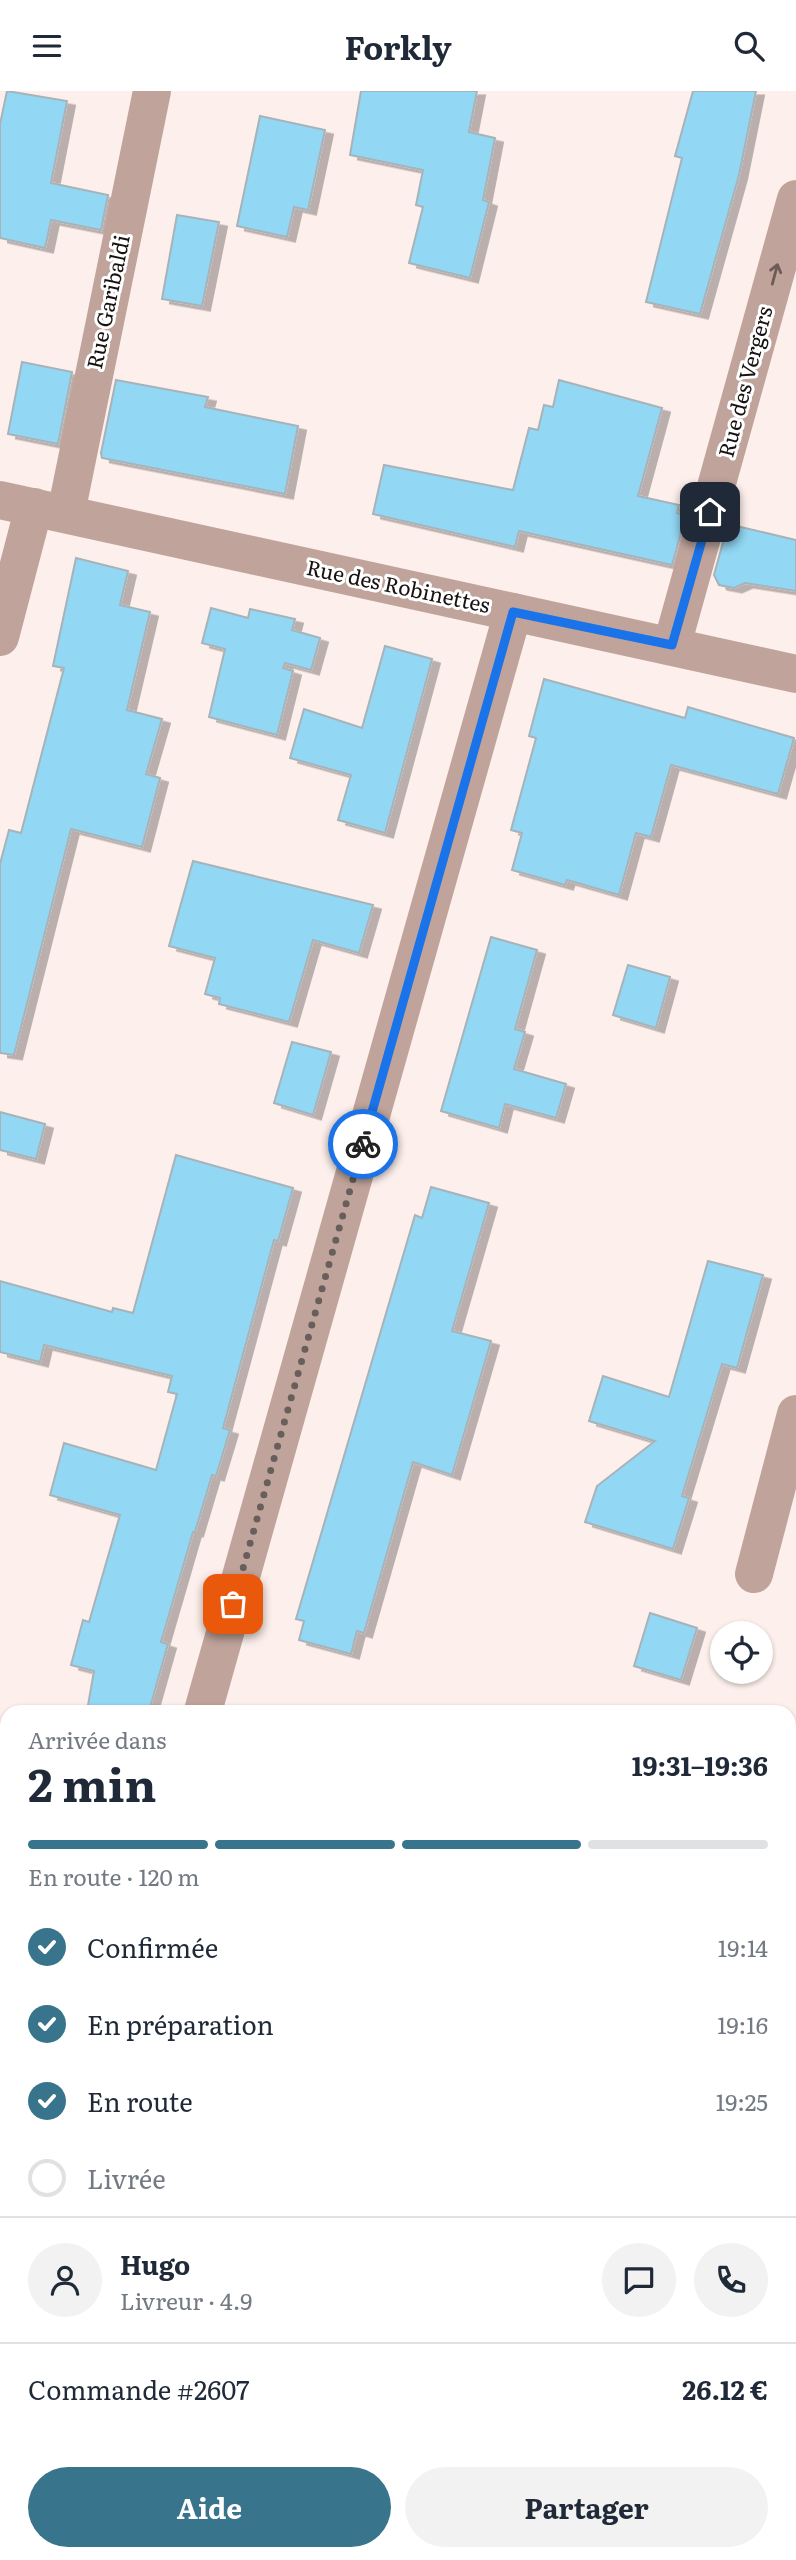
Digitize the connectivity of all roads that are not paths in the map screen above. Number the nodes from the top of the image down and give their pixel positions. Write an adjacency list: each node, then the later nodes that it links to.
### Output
1 (152, 91): 3 (street, Rue Garibaldi)
2 (796, 199): 6 (street, Rue des Vergers, one-way to 2)
3 (33, 507): 4 (street, Rue des Robinettes); 5 (street, Rue Garibaldi)
4 (513, 612): 6 (street, Rue des Robinettes); 10 (street)
5 (0, 637)
6 (672, 645): 7 (street, Rue des Robinettes)
7 (796, 674)
8 (796, 1414): 9 (street)
9 (754, 1574)
10 (205, 1705)

